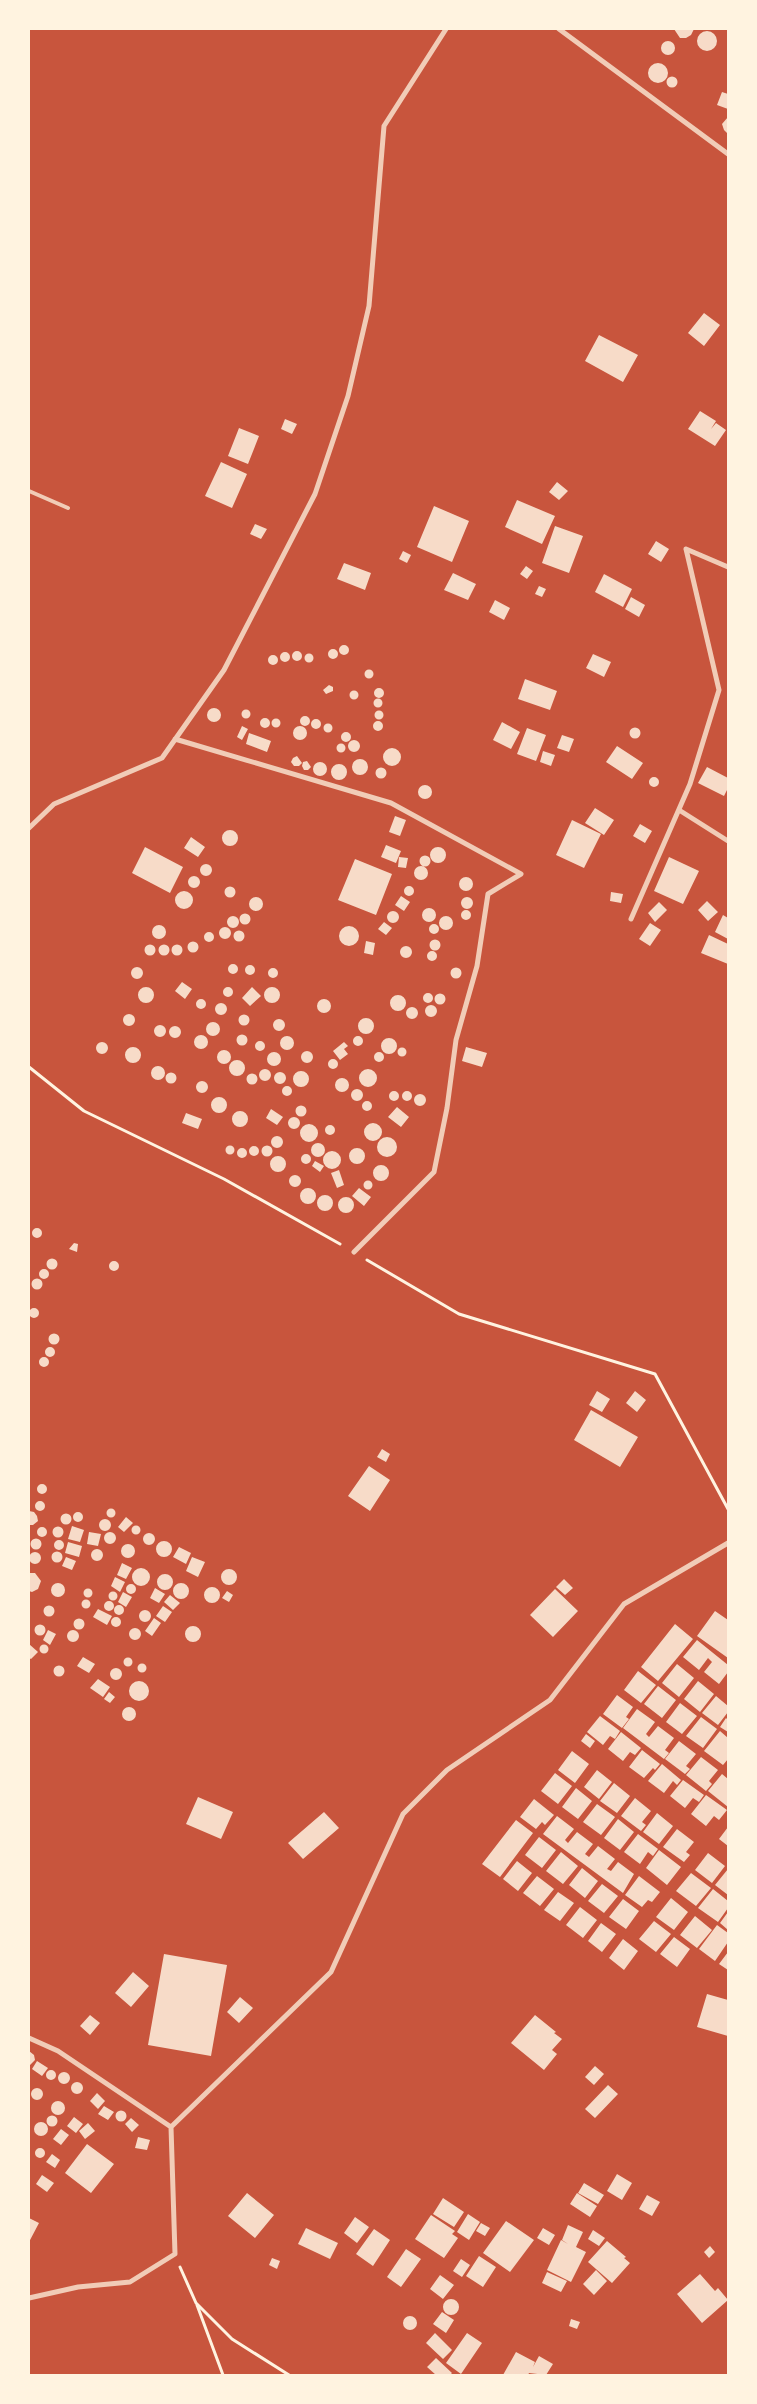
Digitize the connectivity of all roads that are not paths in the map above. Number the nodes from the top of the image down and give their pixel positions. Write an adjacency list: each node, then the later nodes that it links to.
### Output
1 (446, 29): 7 (street)
2 (559, 29): 3 (street)
3 (728, 154)
4 (29, 491): 5 (lane)
5 (68, 508)
6 (728, 567): 8 (street)
7 (175, 739): 9 (street); 12 (street)
8 (679, 810): 10 (street); 11 (street)
9 (29, 828)
10 (728, 841)
11 (631, 919)
12 (354, 1252)
13 (728, 1543): 15 (street)
14 (29, 2038): 15 (street)
15 (171, 2127): 16 (street)
16 (29, 2298)

